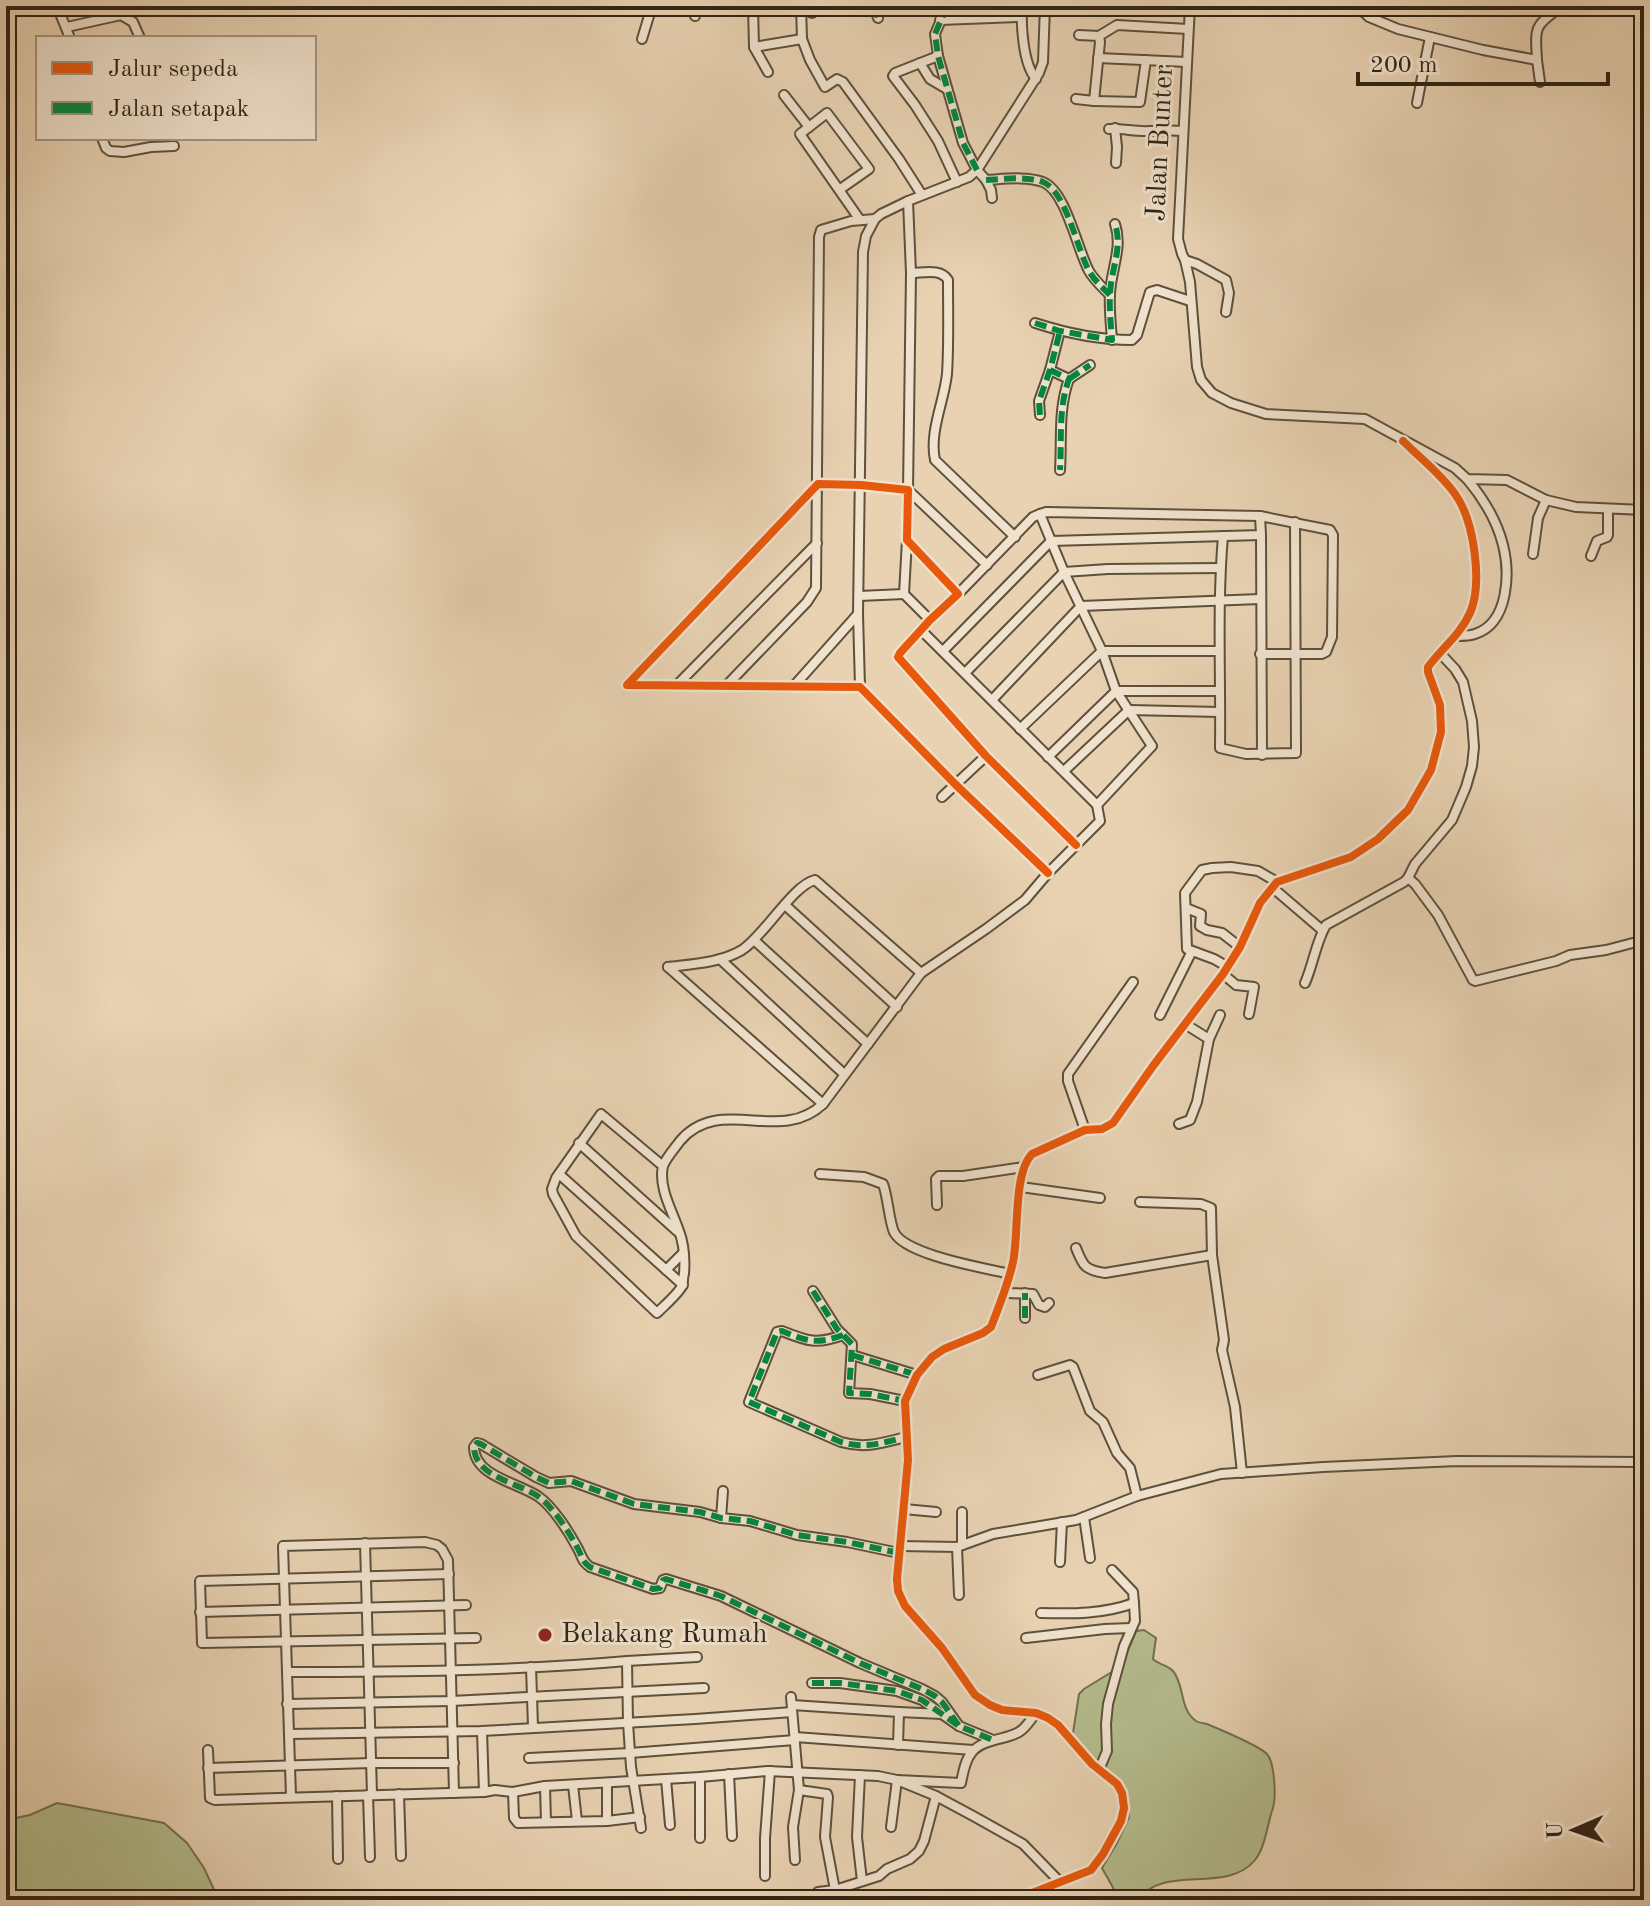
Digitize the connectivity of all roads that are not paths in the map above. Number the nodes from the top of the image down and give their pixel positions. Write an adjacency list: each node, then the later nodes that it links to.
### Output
1 (57, 6): 16 (street)
2 (652, 6): 23 (street)
3 (753, 6): 25 (street)
4 (801, 6): 24 (street)
5 (874, 6): 14 (street)
6 (947, 6): 15 (street)
7 (1022, 6): 13 (street)
8 (1045, 6): 33 (street)
9 (1357, 6): 22 (street)
10 (1562, 6): 29 (street)
11 (1190, 8): 12 (street); 17 (street, Jalan Bunter)
12 (1247, 11)
13 (1021, 17): 15 (street); 33 (street)
14 (878, 18)
15 (940, 20): 26 (street)
16 (67, 27): 19 (street); 20 (street)
17 (1188, 29): 21 (street); 30 (street, Jalan Bunter)
18 (1079, 35): 21 (street)
19 (69, 36)
20 (139, 36)
21 (1099, 36): 27 (street)
22 (1430, 37): 29 (street); 39 (street)
23 (642, 39)
24 (802, 39): 25 (street); 49 (street)
25 (754, 47): 32 (street)
26 (938, 56): 31 (street); 35 (street)
27 (1098, 58): 28 (street); 38 (street)
28 (1146, 60): 30 (street); 38 (street)
29 (1537, 60): 34 (street)
30 (1187, 62): 41 (street, Jalan Bunter)
31 (920, 63): 35 (street); 47 (street)
32 (768, 72)
33 (1036, 79): 45 (street)
34 (1540, 82)
35 (947, 89): 45 (street)
36 (784, 95): 40 (street)
37 (1076, 99): 38 (street)
38 (1094, 101)
39 (1417, 103)
40 (809, 127): 48 (street); 48 (street)
41 (1183, 131): 44 (street); 55 (street, Jalan Bunter)
42 (103, 140): 43 (street)
43 (174, 146)
44 (1116, 163)
45 (977, 170): 46 (street); 47 (street)
46 (986, 180): 50 (street); 57 (street)
47 (957, 182): 49 (street)
48 (839, 190): 53 (street)
49 (922, 195): 51 (street)
50 (992, 198)
51 (908, 201): 52 (street); 56 (street)
52 (875, 219): 53 (street); 71 (street)
53 (860, 220): 70 (street)
54 (1115, 224): 57 (street)
55 (1185, 260): 58 (street, Jalan Bunter); 59 (street)
56 (911, 273): 72 (street); 81 (street)
57 (1110, 295): 62 (street)
58 (1190, 301): 62 (street); 67 (street, Jalan Bunter)
59 (1226, 312)
60 (1035, 323): 61 (street)
61 (1060, 331): 62 (street); 64 (street)
62 (1112, 340)
63 (1090, 365): 65 (street)
64 (1050, 370): 65 (street); 66 (street)
65 (1069, 379): 68 (street)
66 (1040, 415)
67 (1403, 441): 69 (street, Jalan Bunter); 99 (street)
68 (1060, 470)
69 (1467, 479): 73 (street); 99 (street)
70 (818, 484): 71 (street); 84 (street); 107 (street)
71 (861, 485): 72 (street); 92 (street)
72 (908, 490): 82 (street); 87 (street)
73 (1546, 500): 74 (street); 85 (street)
74 (1608, 509): 75 (street); 86 (street)
75 (1644, 510)
76 (1040, 514): 77 (street); 81 (street); 83 (street)
77 (1260, 516): 78 (street); 79 (street)
78 (1295, 522): 105 (street); 105 (street)
79 (1261, 535): 80 (street); 93 (street)
80 (1223, 536): 83 (street); 88 (street)
81 (1015, 537): 87 (street)
82 (907, 540): 90 (street); 91 (street)
83 (1051, 541): 89 (street); 100 (street)
84 (817, 542): 107 (street); 108 (street)
85 (1533, 554)
86 (1591, 556)
87 (987, 565): 91 (street)
88 (1220, 568): 89 (street); 94 (street)
89 (1064, 572): 95 (street); 106 (street)
90 (904, 594): 92 (street); 97 (street)
91 (958, 594): 97 (street)
92 (859, 596): 96 (street)
93 (1260, 599): 94 (street); 104 (street)
94 (1220, 600): 95 (street); 102 (street)
95 (1081, 606): 101 (street); 113 (street)
96 (858, 614): 109 (street); 110 (street)
97 (930, 620): 98 (street)
98 (921, 630): 100 (street); 118 (street)
99 (1457, 636): 103 (street)
100 (943, 651): 106 (street)
101 (1102, 651): 102 (street); 111 (street); 116 (street)
102 (1219, 651): 112 (street)
103 (1440, 653): 126 (street); 127 (street)
104 (1260, 654): 105 (street); 117 (street)
105 (1296, 655): 117 (street)
106 (965, 673): 113 (street)
107 (677, 685): 108 (street)
108 (726, 686): 109 (street)
109 (793, 687): 110 (street)
110 (860, 687): 121 (street)
111 (1116, 691): 112 (street); 114 (street); 119 (street)
112 (1219, 691): 115 (street)
113 (992, 700): 116 (street)
114 (1129, 710): 115 (street); 120 (street); 123 (street)
115 (1220, 712): 117 (street)
116 (1020, 729): 119 (street)
117 (1262, 755)
118 (986, 756): 121 (street); 124 (street)
119 (1048, 757): 120 (street)
120 (1064, 771): 123 (street)
121 (955, 784): 122 (street); 125 (street)
122 (942, 797)
123 (1097, 805): 124 (street)
124 (1076, 845): 125 (street)
125 (1048, 873): 137 (street)
126 (1408, 878): 130 (street); 132 (street)
127 (1275, 885): 129 (street); 130 (street); 133 (street)
128 (785, 905): 131 (street); 137 (street); 140 (street)
129 (1186, 908): 133 (street); 134 (street)
130 (1322, 930): 139 (street)
131 (754, 940): 135 (street); 146 (street)
132 (1644, 940)
133 (1240, 947): 136 (street)
134 (1191, 953): 136 (street); 142 (street)
135 (720, 959): 147 (street); 148 (street)
136 (1225, 971): 141 (street); 144 (street)
137 (921, 973): 140 (street)
138 (1133, 982): 150 (street)
139 (1305, 983)
140 (897, 1007): 146 (street)
141 (1249, 1014)
142 (1160, 1015)
143 (1220, 1015): 145 (street)
144 (1185, 1024): 145 (street); 150 (street)
145 (1209, 1039): 149 (street)
146 (868, 1044): 147 (street)
147 (844, 1074): 148 (street)
148 (823, 1104): 154 (street)
149 (1179, 1124)
150 (1085, 1130): 153 (street)
151 (579, 1143): 154 (street); 155 (street); 161 (street)
152 (1019, 1153): 153 (street)
153 (1024, 1164): 157 (street); 160 (street)
154 (663, 1166): 161 (street)
155 (559, 1174): 165 (street); 167 (street)
156 (820, 1174): 166 (street)
157 (1021, 1187): 158 (street); 166 (street)
158 (1100, 1198)
159 (1140, 1202): 164 (street)
160 (937, 1205)
161 (680, 1234): 163 (street)
162 (1076, 1248): 164 (street)
163 (683, 1253): 165 (street); 167 (street)
164 (1212, 1255): 180 (street)
165 (666, 1270): 167 (street)
166 (1010, 1274): 169 (street)
167 (683, 1285)
168 (813, 1291): 173 (street)
169 (1004, 1291): 170 (street); 175 (street)
170 (1025, 1293): 171 (street); 172 (street)
171 (1049, 1303)
172 (1025, 1318)
173 (843, 1335): 174 (street); 178 (street)
174 (852, 1355): 175 (street); 177 (street)
175 (917, 1375): 177 (street)
176 (1038, 1375): 182 (street)
177 (905, 1401): 178 (street)
178 (906, 1437): 183 (street)
179 (1644, 1462): 180 (street)
180 (1242, 1473): 182 (street)
181 (723, 1491): 187 (street)
182 (1137, 1496): 186 (street)
183 (904, 1509): 184 (street); 191 (street)
184 (936, 1512)
185 (962, 1512): 190 (street)
186 (1084, 1517): 188 (street); 192 (street)
187 (721, 1518): 191 (street); 230 (street)
188 (1062, 1522): 190 (street); 193 (street)
189 (365, 1543): 195 (street); 196 (street); 197 (street)
190 (960, 1546): 191 (street); 198 (street)
191 (899, 1550): 227 (street)
192 (1090, 1558)
193 (1060, 1562)
194 (1112, 1570): 199 (street)
195 (449, 1574): 196 (street); 200 (street)
196 (365, 1577): 197 (street); 202 (street)
197 (284, 1579): 203 (street); 204 (street)
198 (959, 1595)
199 (1134, 1603): 205 (street); 206 (street)
200 (448, 1605): 201 (street); 202 (street); 210 (street)
201 (466, 1605)
202 (367, 1608): 203 (street); 209 (street)
203 (285, 1610): 204 (street); 211 (street)
204 (200, 1612): 211 (street)
205 (1041, 1613)
206 (1131, 1628): 208 (street); 247 (street)
207 (476, 1638): 210 (street)
208 (1026, 1638)
209 (368, 1639): 210 (street); 211 (street); 217 (street)
210 (450, 1639): 215 (street)
211 (287, 1642): 216 (street)
212 (697, 1657): 213 (street)
213 (627, 1661): 214 (street); 220 (street)
214 (531, 1667): 215 (street); 221 (street)
215 (450, 1669): 217 (street); 222 (street)
216 (287, 1672): 217 (street); 224 (street)
217 (369, 1672): 223 (street)
218 (812, 1683): 228 (street)
219 (704, 1688): 220 (street)
220 (628, 1693): 221 (street); 229 (street)
221 (532, 1697): 222 (street); 231 (street)
222 (451, 1701): 223 (street); 232 (street)
223 (370, 1702): 224 (street); 234 (street)
224 (287, 1704): 235 (street)
225 (792, 1705): 226 (street); 229 (street); 236 (street)
226 (899, 1712): 228 (street); 238 (street)
227 (1036, 1713): 237 (street); 247 (street)
228 (942, 1714): 230 (street)
229 (628, 1723): 231 (street); 241 (street)
230 (959, 1726): 237 (street)
231 (533, 1727): 233 (street)
232 (452, 1731): 233 (street); 234 (street); 244 (street)
233 (482, 1731): 260 (street)
234 (371, 1733): 235 (street); 243 (street)
235 (289, 1734): 245 (street)
236 (795, 1738): 238 (street); 241 (street); 249 (street)
237 (993, 1740): 240 (street)
238 (898, 1745): 240 (street)
239 (208, 1750): 246 (street)
240 (973, 1750): 255 (street)
241 (630, 1753): 242 (street); 254 (street)
242 (529, 1758)
243 (371, 1763): 244 (street); 245 (street); 264 (street)
244 (454, 1763): 262 (street)
245 (291, 1765): 246 (street); 267 (street)
246 (208, 1768): 267 (street)
247 (1099, 1770): 283 (street)
248 (770, 1771): 249 (street); 250 (street); 281 (street)
249 (798, 1773): 251 (street); 259 (street)
250 (729, 1774): 252 (street); 275 (street)
251 (860, 1775): 255 (street); 282 (street)
252 (700, 1777): 253 (street); 276 (street)
253 (666, 1779): 254 (street); 272 (street)
254 (634, 1780): 256 (street); 268 (street)
255 (897, 1780): 266 (street); 273 (street)
256 (607, 1783): 257 (street); 270 (street)
257 (573, 1785): 258 (street); 269 (street)
258 (545, 1786): 261 (street); 271 (street)
259 (799, 1790): 280 (street); 284 (street)
260 (484, 1792): 261 (street); 262 (street)
261 (513, 1792): 271 (street)
262 (454, 1793): 263 (street)
263 (399, 1794): 264 (street); 277 (street)
264 (370, 1795): 265 (street); 278 (street)
265 (337, 1796): 267 (street); 279 (street)
266 (936, 1796): 282 (street); 283 (street)
267 (291, 1797)
268 (640, 1817): 270 (street); 274 (street)
269 (577, 1821): 270 (street); 271 (street)
270 (607, 1821)
271 (546, 1822)
272 (670, 1825)
273 (891, 1827)
274 (641, 1828)
275 (732, 1836)
276 (700, 1838)
277 (401, 1856)
278 (370, 1857)
279 (338, 1859)
280 (795, 1860)
281 (765, 1876)
282 (862, 1881): 284 (street)
283 (1060, 1882): 286 (street)
284 (835, 1890): 285 (street)
285 (818, 1892)
286 (1014, 1900)

